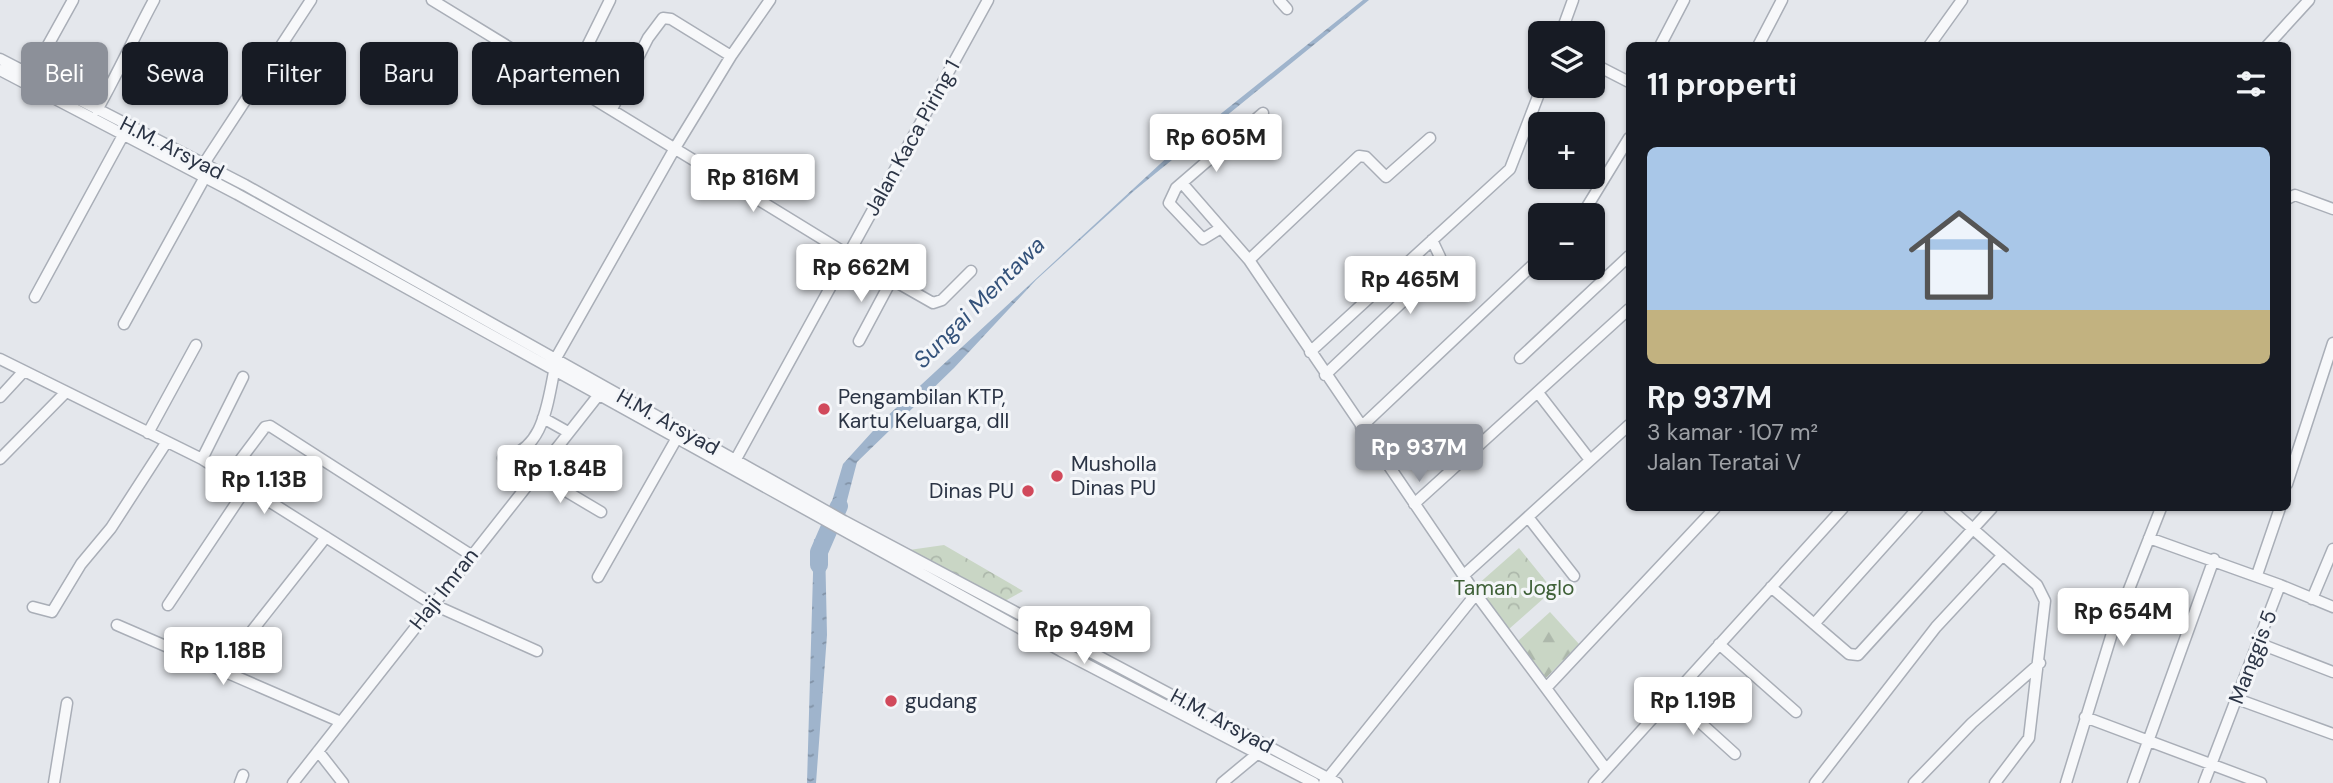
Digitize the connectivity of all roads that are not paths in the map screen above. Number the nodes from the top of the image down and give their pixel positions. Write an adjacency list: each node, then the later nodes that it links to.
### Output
1 (73, 0): 16 (street)
2 (311, 0): 39 (street)
3 (432, 0): 17 (street)
4 (610, 0): 18 (street)
5 (770, 0): 23 (street)
6 (988, 0): 47 (street, Jalan Kaca Piring 1)
7 (1279, 0): 14 (street)
8 (1573, 0): 15 (street)
9 (1782, 0): 20 (street)
10 (1962, 0): 21 (street)
11 (2309, 0): 22 (street)
12 (152, 1): 33 (street)
13 (1680, 2): 19 (street)
14 (1287, 9)
15 (1565, 21)
16 (50, 42)
17 (501, 42)
18 (589, 42)
19 (1662, 42)
20 (1760, 42)
21 (1932, 42)
22 (2271, 42)
23 (731, 56): 32 (street); 38 (street)
24 (0, 59): 25 (street, H.M. Arsyad)
25 (21, 69)
26 (0, 70): 35 (street, H.M. Arsyad)
27 (1605, 70): 28 (street)
28 (1626, 80)
29 (1538, 98): 46 (street)
30 (88, 105): 33 (street, H.M. Arsyad)
31 (605, 105): 32 (street)
32 (612, 109): 38 (street)
33 (97, 110): 35 (street, H.M. Arsyad)
34 (1263, 113): 41 (street)
35 (126, 129): 39 (street, H.M. Arsyad); 40 (street, H.M. Arsyad); 53 (street)
36 (1430, 138): 49 (street)
37 (1626, 143): 43 (street)
38 (675, 148): 47 (street); 61 (street)
39 (203, 165): 55 (street, H.M. Arsyad)
40 (205, 177): 55 (street, H.M. Arsyad); 56 (street)
41 (1182, 183): 45 (street); 45 (street)
42 (2291, 197): 44 (street)
43 (1589, 203)
44 (2333, 209)
45 (1221, 228): 49 (street)
46 (1432, 240): 60 (street); 66 (street)
47 (847, 254): 52 (street); 82 (street, Jalan Kaca Piring 1)
48 (1626, 259): 62 (street)
49 (1249, 260): 60 (street)
50 (1528, 269): 73 (street)
51 (971, 271): 52 (street)
52 (891, 281): 57 (street)
53 (35, 297)
54 (1626, 312): 69 (street)
55 (467, 315): 61 (street, H.M. Arsyad); 65 (street, H.M. Arsyad)
56 (124, 324)
57 (859, 341)
58 (2333, 344): 85 (street)
59 (196, 345): 76 (street)
60 (1310, 352): 66 (street)
61 (556, 358): 82 (street, H.M. Arsyad)
62 (1520, 358)
63 (0, 359): 64 (street)
64 (24, 371): 68 (street); 70 (street)
65 (554, 372): 71 (street, H.M. Arsyad); 72 (street)
66 (1325, 374): 73 (street)
67 (243, 377): 81 (street)
68 (66, 392): 76 (street); 80 (street)
69 (1539, 394): 83 (street); 88 (street)
70 (0, 397)
71 (597, 397): 75 (street, Haji Imran); 77 (street, H.M. Arsyad)
72 (543, 418): 75 (street); 79 (street)
73 (1361, 427): 88 (street)
74 (1626, 428): 83 (street)
75 (568, 432): 84 (street, Haji Imran)
76 (148, 433): 78 (street)
77 (678, 436): 97 (street, H.M. Arsyad); 110 (street)
78 (166, 443): 81 (street); 117 (street)
79 (503, 458)
80 (0, 459)
81 (202, 459): 86 (street)
82 (736, 460): 97 (street, H.M. Arsyad)
83 (1590, 460): 98 (street)
84 (541, 467): 96 (street); 104 (street, Haji Imran)
85 (2291, 472)
86 (229, 475): 87 (street); 104 (street)
87 (247, 486): 101 (street); 116 (street)
88 (1414, 504): 107 (street)
89 (1712, 511): 127 (street)
90 (1840, 511): 112 (street)
91 (1915, 511): 119 (street)
92 (1952, 511): 100 (street)
93 (1989, 511): 100 (street)
94 (2160, 511): 102 (street)
95 (2279, 511): 108 (street)
96 (601, 512)
97 (824, 515): 99 (street, H.M. Arsyad)
98 (1528, 517): 107 (street); 109 (street)
99 (842, 526): 137 (street, H.M. Arsyad); 141 (street, H.M. Arsyad)
100 (1973, 529): 105 (street); 119 (street)
101 (326, 537): 115 (street); 121 (street)
102 (2149, 538): 106 (street); 132 (street)
103 (2333, 549): 114 (street)
104 (471, 555): 115 (street, Haji Imran)
105 (2002, 556): 125 (street); 149 (street)
106 (2214, 559): 108 (street); 135 (street)
107 (1464, 575): 113 (street)
108 (2257, 575): 111 (street)
109 (1574, 576)
110 (598, 577)
111 (2280, 585): 114 (street, Manggis 5); 122 (street, Manggis 5)
112 (1772, 587): 119 (street); 123 (street)
113 (1476, 594): 127 (street); 141 (street)
114 (2312, 599): 118 (street, Manggis 5)
115 (432, 604): 124 (street); 133 (street, Haji Imran)
116 (168, 605)
117 (33, 607)
118 (2333, 607)
119 (1814, 624)
120 (117, 625): 133 (street)
121 (244, 641)
122 (2258, 643): 126 (street); 129 (street, Manggis 5)
123 (1719, 644): 128 (street); 131 (street)
124 (537, 651)
125 (2040, 663): 150 (street); 151 (street)
126 (2333, 672)
127 (1547, 687): 140 (street)
128 (1671, 696): 138 (street); 140 (street)
129 (2237, 699): 134 (street); 139 (street, Manggis 5)
130 (67, 703): 142 (street)
131 (1796, 712)
132 (2085, 717): 135 (street); 152 (street)
133 (341, 722): 136 (street, Haji Imran)
134 (2333, 734)
135 (2146, 740): 139 (street); 153 (street)
136 (318, 751): 143 (street, Haji Imran); 144 (street)
137 (1257, 754): 145 (street); 146 (street, H.M. Arsyad)
138 (1735, 754)
139 (2212, 764): 154 (street, Manggis 5); 155 (street)
140 (1606, 769): 148 (street)
141 (1326, 780): 147 (street, H.M. Arsyad)
142 (54, 783)
143 (293, 783)
144 (342, 783)
145 (1222, 783)
146 (1314, 783)
147 (1338, 783)
148 (1594, 783)
149 (1815, 783)
150 (1914, 783)
151 (1995, 783)
152 (2066, 783)
153 (2133, 783)
154 (2204, 783)
155 (2262, 783)

